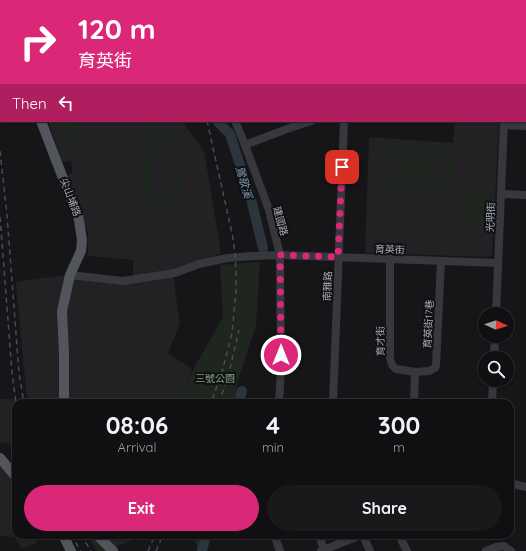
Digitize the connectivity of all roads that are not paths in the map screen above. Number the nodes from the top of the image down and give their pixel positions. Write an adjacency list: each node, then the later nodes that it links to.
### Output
1 (41, 122): 15 (main road, 尖山埔路)
2 (234, 122): 7 (street, 建國路)
3 (308, 122): 7 (street)
4 (344, 122): 11 (street, 南雅路)
5 (504, 123): 6 (street); 8 (street, 光明街)
6 (526, 126)
7 (244, 145): 10 (street, 建國路)
8 (501, 194): 9 (street); 14 (street, 光明街)
9 (526, 195)
10 (280, 255): 11 (street, 育英街); 15 (street, 育英街); 20 (street, 建國路)
11 (338, 257): 12 (street, 育英街); 21 (street, 南雅路)
12 (390, 259): 13 (street, 育英街); 17 (street, 育才街)
13 (441, 261): 14 (street, 育英街); 17 (street, 育英街17巷)
14 (498, 263): 16 (street, 光明街)
15 (70, 275): 19 (main road, 尖山埔路)
16 (496, 307)
17 (415, 372): 22 (street)
18 (493, 387): 23 (street)
19 (64, 399)
20 (279, 399)
21 (333, 399)
22 (414, 399)
23 (492, 399)
24 (0, 458): 25 (main road)
25 (12, 472)
26 (514, 484): 27 (street)
27 (526, 487)
28 (65, 539): 37 (main road)
29 (101, 539): 38 (main road)
30 (276, 539): 39 (street)
31 (320, 539): 36 (street)
32 (352, 539): 36 (street)
33 (364, 539): 40 (street)
34 (401, 539): 41 (street)
35 (502, 548): 42 (street); 43 (street)
36 (323, 550)
37 (70, 551)
38 (113, 551)
39 (280, 551)
40 (370, 551)
41 (408, 551)
42 (486, 551)
43 (511, 551)

